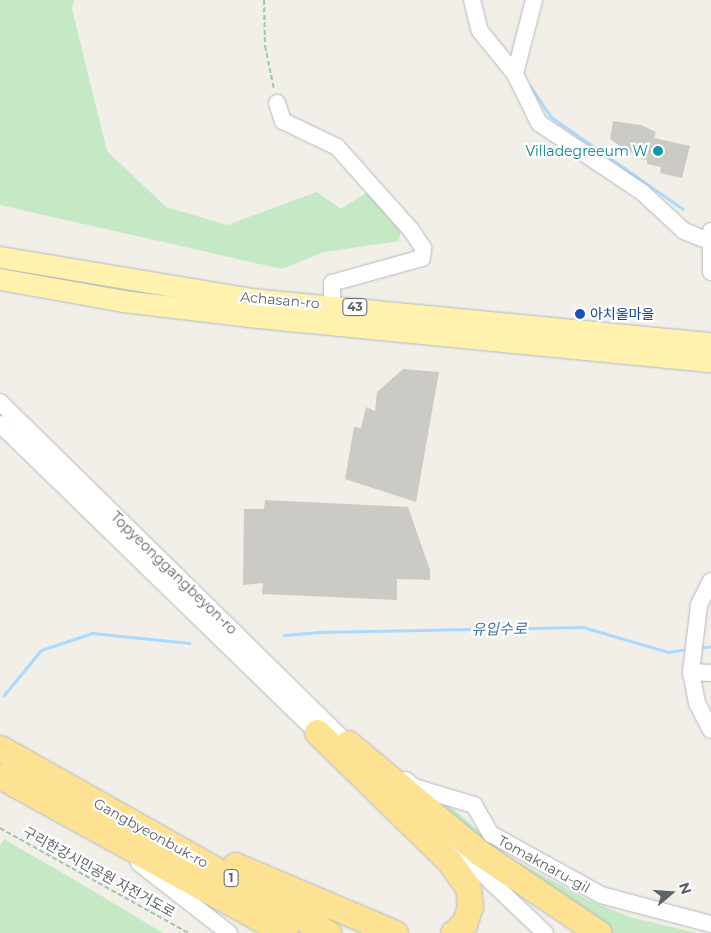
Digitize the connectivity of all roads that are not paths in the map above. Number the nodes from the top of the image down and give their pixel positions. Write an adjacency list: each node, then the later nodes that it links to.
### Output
1 (472, 0): 3 (street)
2 (534, 0): 3 (street)
3 (515, 74): 5 (street)
4 (276, 103): 9 (street)
5 (710, 236): 7 (street)
6 (0, 257): 9 (main road, Achasan-ro / 43)
7 (711, 272)
8 (0, 278): 11 (main road, Achasan-ro / 43)
9 (332, 304): 10 (main road, Achasan-ro / 43)
10 (711, 343)
11 (711, 361)
12 (0, 402): 19 (street, Topyeonggangbeyon-ro)
13 (0, 424): 18 (street, Topyeonggangbeyon-ro)
14 (711, 582): 15 (street)
15 (691, 670): 16 (street); 17 (street)
16 (711, 673)
17 (711, 730)
18 (317, 732): 19 (street, Tomaknaru-gil); 29 (highway)
19 (348, 743): 24 (street, Tomaknaru-gil); 30 (street, Topyeonggangbeyon-ro); 31 (highway)
20 (0, 748): 22 (highway, Gangbyeonbuk-ro / 1)
21 (0, 776): 23 (highway, Gangbyeonbuk-ro / 1)
22 (135, 823): 25 (highway); 28 (highway, Gangbyeonbuk-ro / 1)
23 (100, 832): 26 (street); 27 (highway, Gangbyeonbuk-ro / 1)
24 (711, 924)
25 (397, 932)
26 (229, 933)
27 (285, 933)
28 (328, 933)
29 (453, 933)
30 (545, 933)
31 (599, 933)

